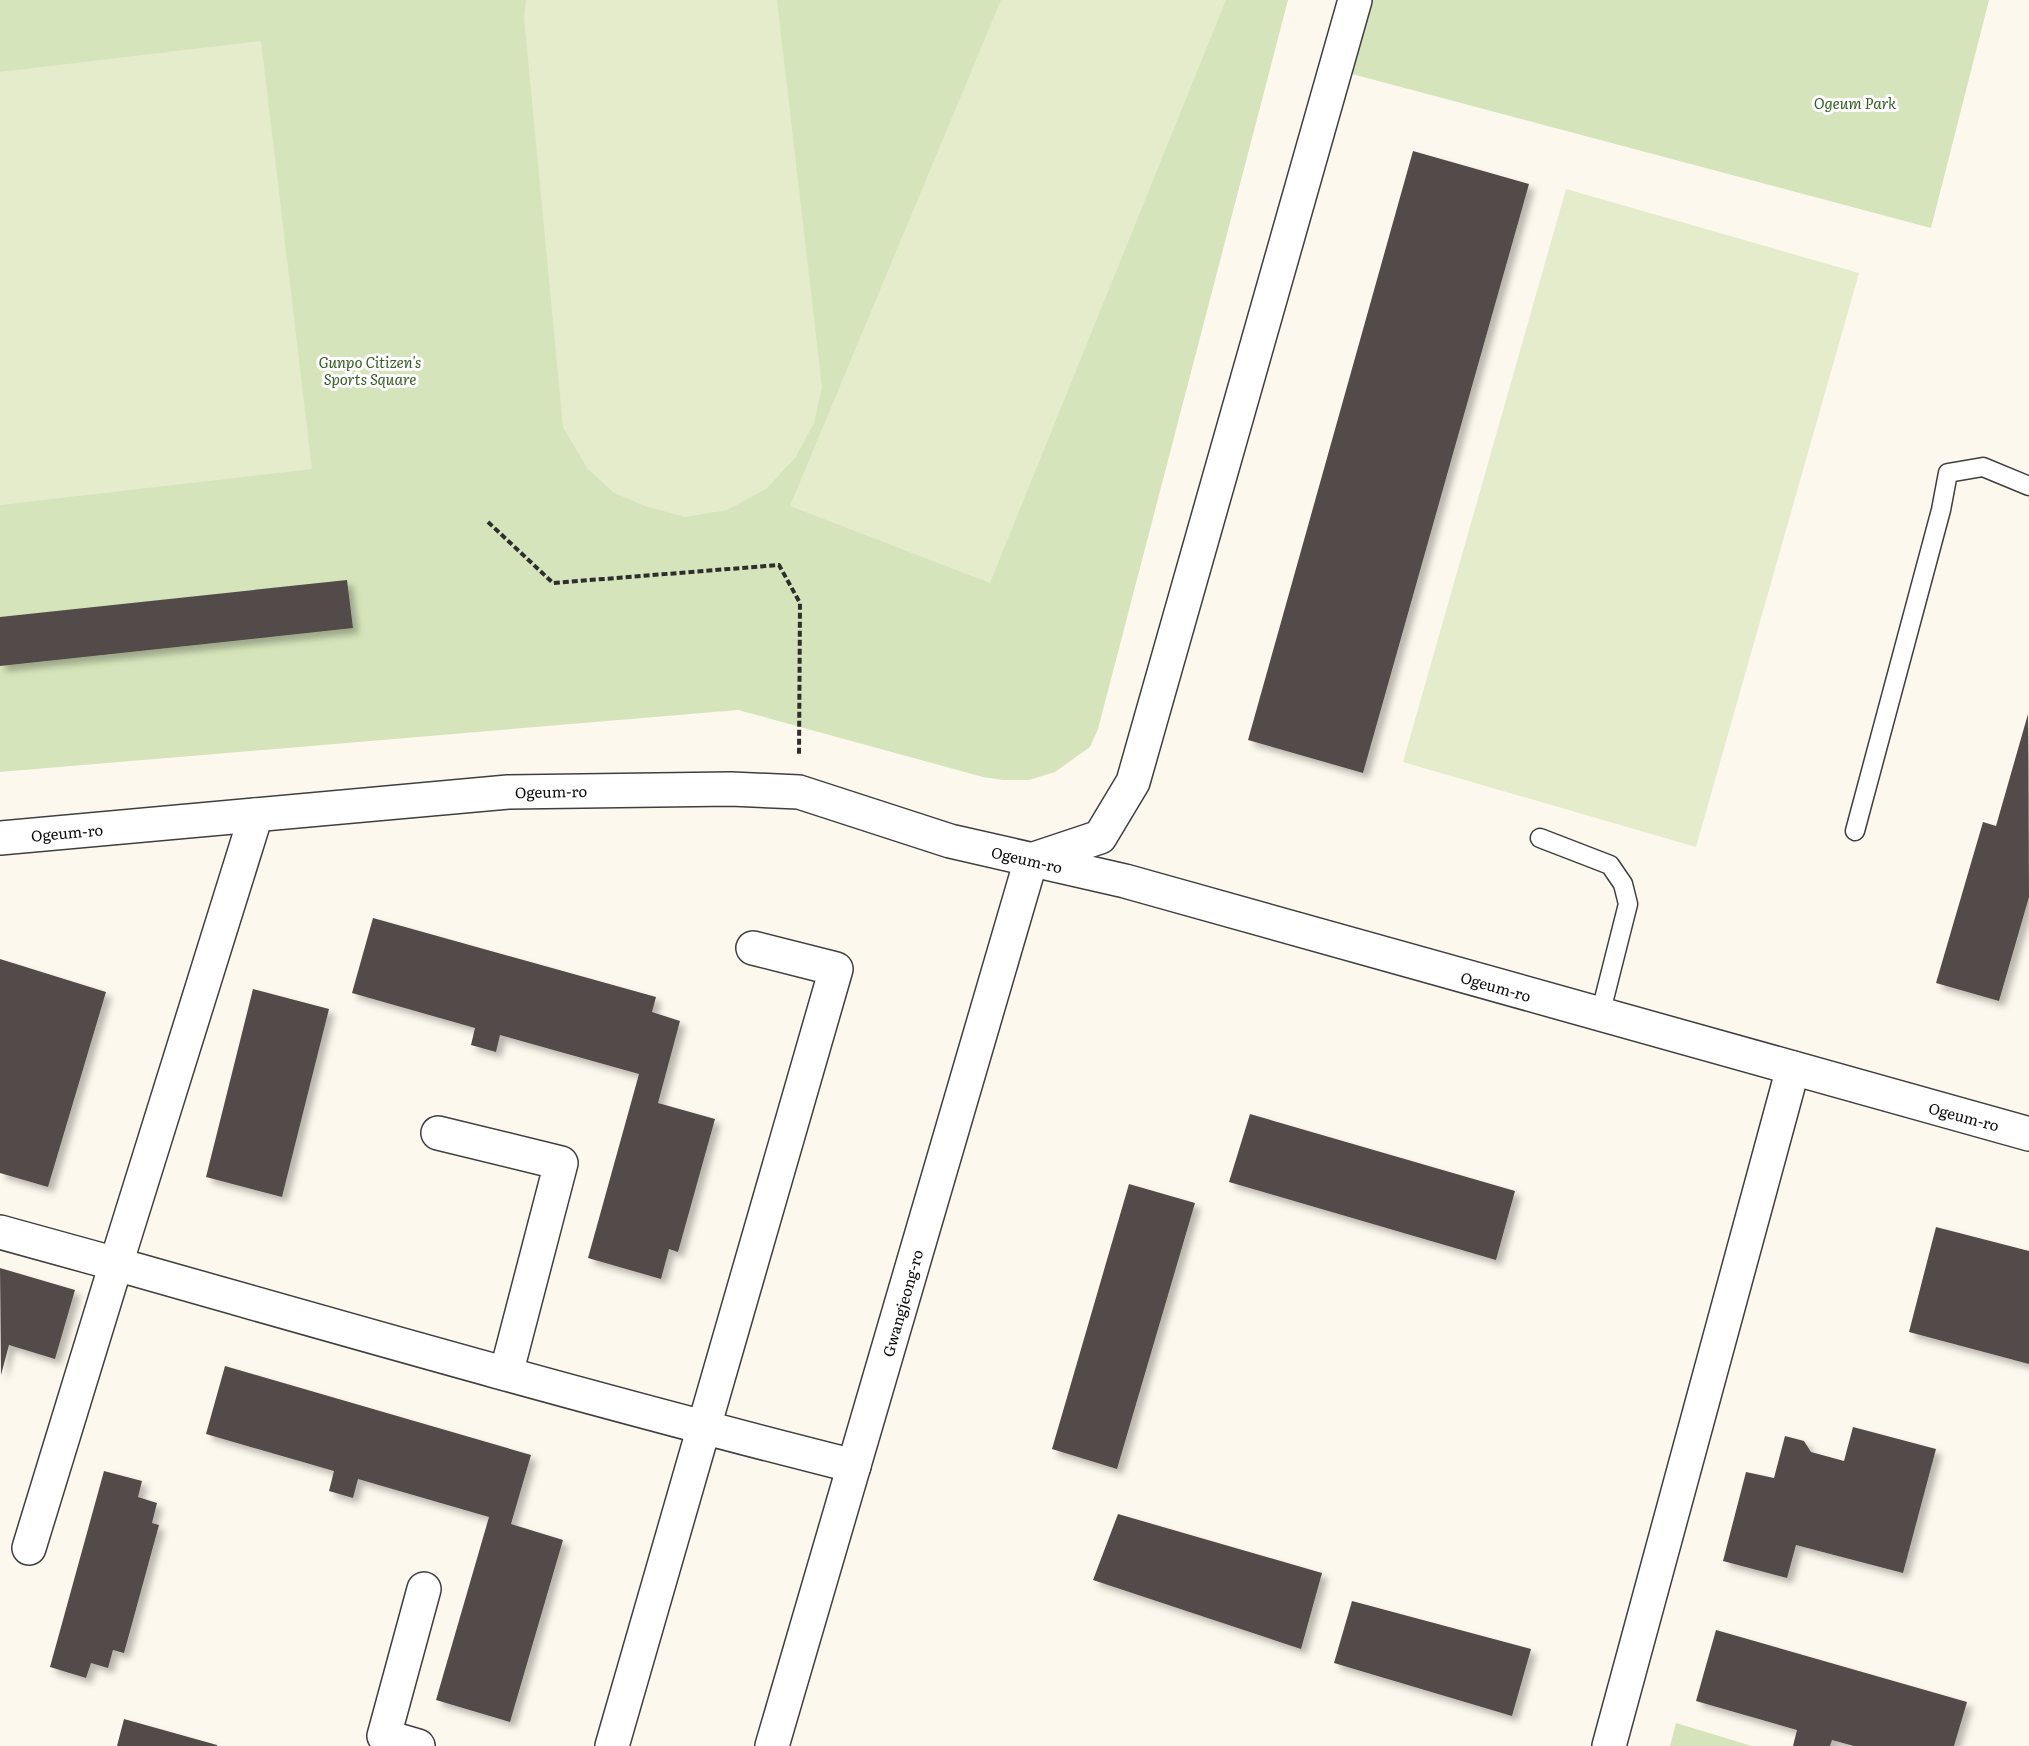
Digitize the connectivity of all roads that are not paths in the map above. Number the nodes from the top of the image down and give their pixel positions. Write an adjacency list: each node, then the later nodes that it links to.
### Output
1 (1355, 0): 7 (street)
2 (2028, 482): 4 (lane)
3 (256, 815): 5 (street, Ogeum-ro); 7 (street, Ogeum-ro); 14 (street)
4 (1855, 831)
5 (0, 838)
6 (1540, 838): 9 (lane)
7 (1031, 860): 9 (street, Ogeum-ro); 17 (street, Gwangjeong-ro)
8 (753, 948): 16 (street)
9 (1599, 1015): 10 (street, Ogeum-ro)
10 (1793, 1068): 12 (street, Ogeum-ro); 23 (street)
11 (438, 1133): 15 (street)
12 (2029, 1134)
13 (0, 1232): 14 (street)
14 (116, 1264): 15 (street); 18 (street)
15 (506, 1374): 16 (street)
16 (704, 1428): 17 (street); 21 (street)
17 (854, 1466): 22 (street, Gwangjeong-ro)
18 (29, 1548)
19 (424, 1589): 20 (street)
20 (418, 1746)
21 (612, 1746)
22 (772, 1746)
23 (1609, 1746)

